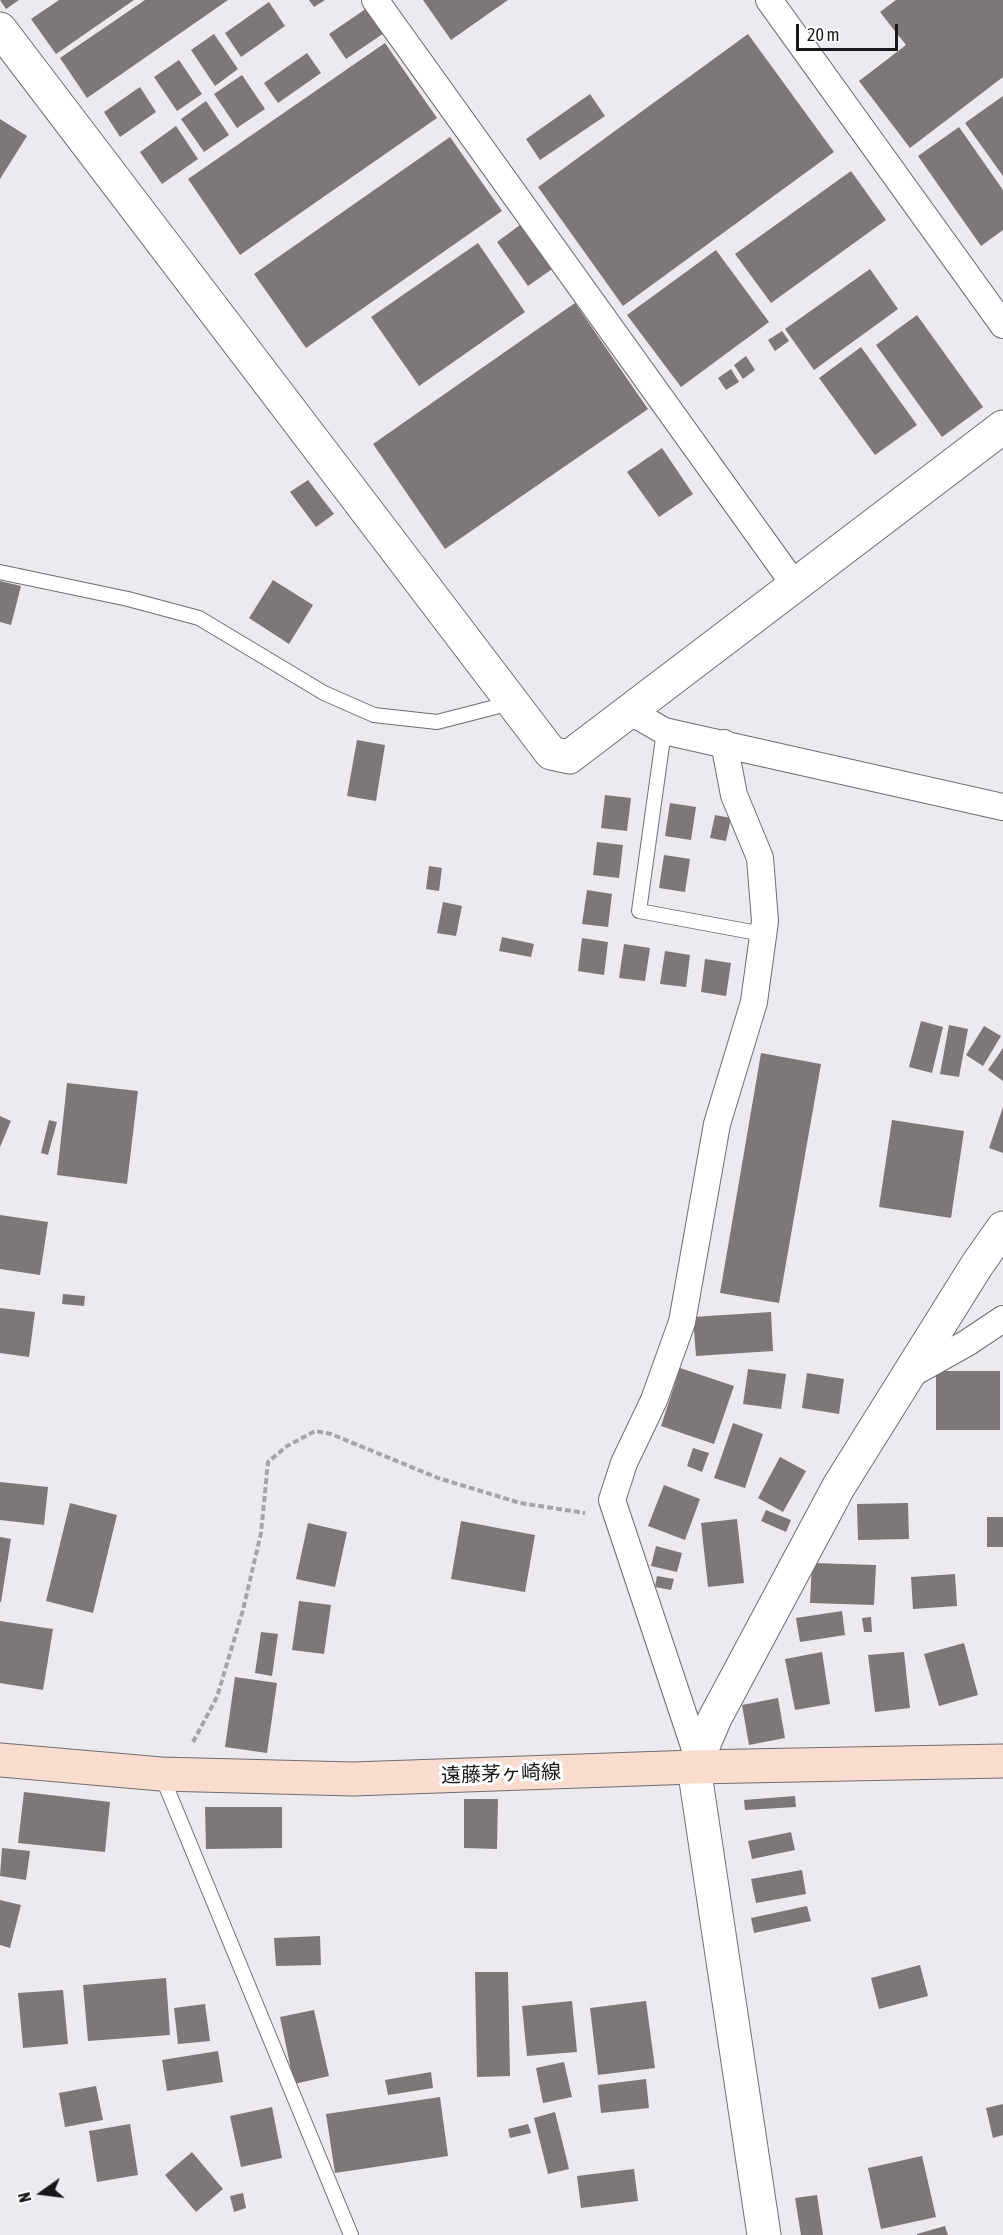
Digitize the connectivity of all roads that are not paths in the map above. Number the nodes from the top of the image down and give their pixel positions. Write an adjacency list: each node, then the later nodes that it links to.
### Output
1 (375, 0): 7 (street)
2 (770, 0): 4 (street)
3 (3, 40): 8 (street)
4 (1003, 326)
5 (1003, 427): 7 (street)
6 (0, 572): 8 (lane)
7 (794, 584): 9 (street)
8 (511, 703): 9 (street)
9 (631, 712): 10 (street)
10 (664, 731): 11 (street); 13 (lane)
11 (724, 743): 12 (street); 13 (street)
12 (1003, 807)
13 (763, 934): 19 (street)
14 (1003, 1228): 16 (street)
15 (1003, 1319): 16 (street)
16 (908, 1376): 19 (street)
17 (0, 1760): 20 (main road, 遠藤茅ヶ崎線)
18 (1003, 1761): 19 (main road, 遠藤茅ヶ崎線)
19 (696, 1763): 20 (main road, 遠藤茅ヶ崎線); 22 (street)
20 (168, 1774): 21 (lane)
21 (351, 2235)
22 (764, 2235)

